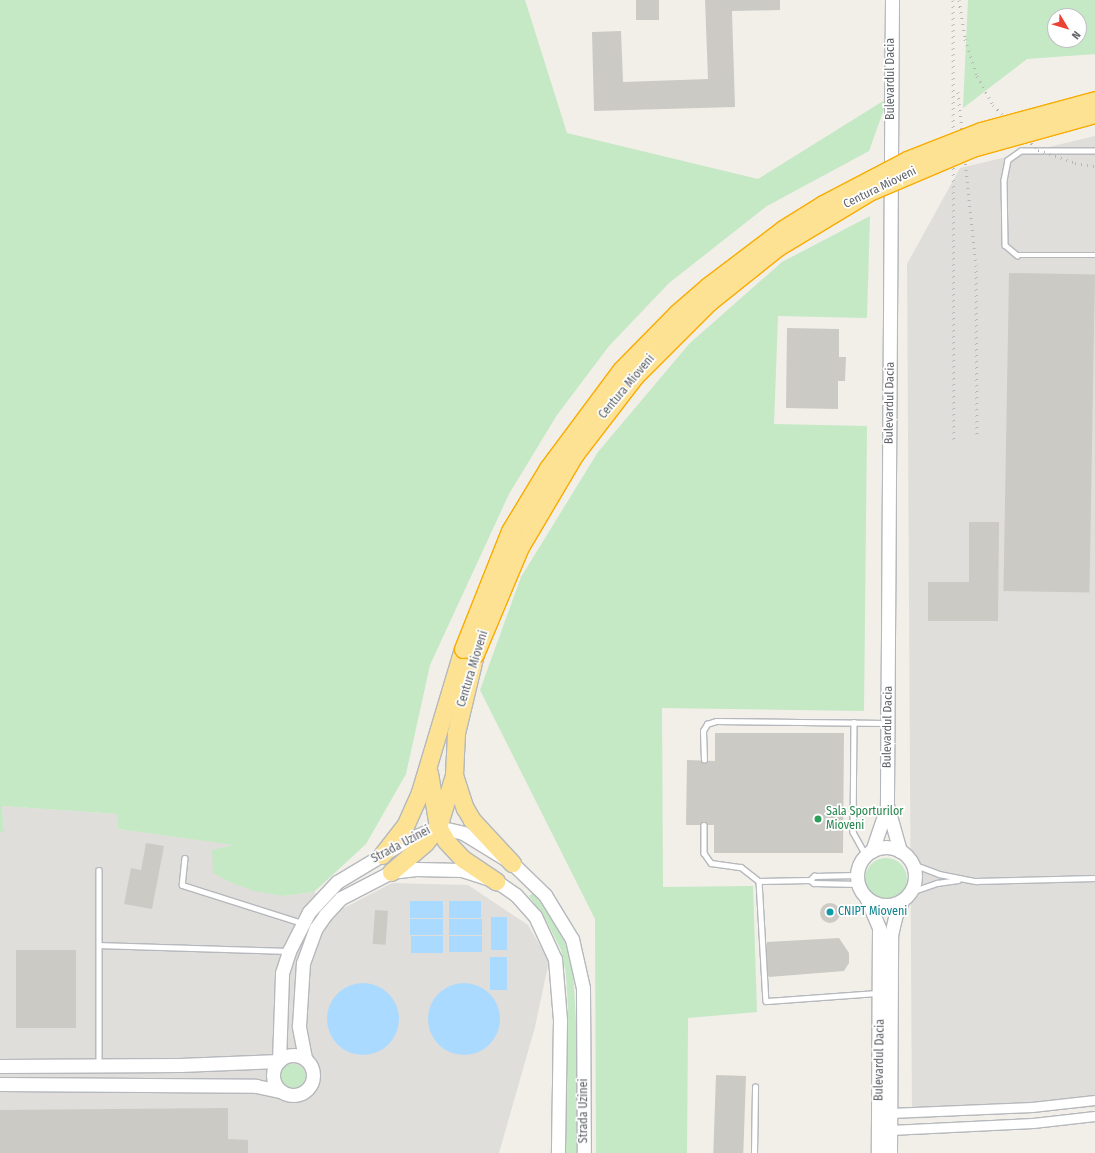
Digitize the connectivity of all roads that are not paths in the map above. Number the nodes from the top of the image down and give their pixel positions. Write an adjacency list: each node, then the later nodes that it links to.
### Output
1 (892, 0): 8 (street, Bulevardul Dacia)
2 (1095, 100): 6 (highway, Centura Mioveni, bridge)
3 (1095, 114): 6 (highway, Centura Mioveni, bridge)
4 (1095, 151): 5 (lane)
5 (1095, 255)
6 (469, 652): 10 (highway, Centura Mioveni); 11 (highway, Centura Mioveni)
7 (854, 722): 8 (lane); 9 (lane); 16 (lane)
8 (888, 724): 12 (street, Bulevardul Dacia)
9 (704, 760)
10 (428, 769): 14 (highway); 17 (highway, Centura Mioveni)
11 (454, 775): 14 (highway, Centura Mioveni); 19 (highway)
12 (888, 805): 15 (street); 16 (street)
13 (704, 825): 28 (lane)
14 (438, 827): 17 (street, Strada Uzinei); 19 (street, Strada Uzinei); 22 (highway, Centura Mioveni); 27 (highway)
15 (900, 851): 16 (street); 20 (street)
16 (869, 853): 24 (street)
17 (382, 855): 31 (street, Strada Uzinei)
18 (185, 858): 31 (lane)
19 (512, 863): 47 (street, Strada Uzinei)
20 (913, 864): 26 (lane); 30 (street)
21 (99, 870): 32 (lane)
22 (391, 872): 27 (street, Strada Uzinei); 35 (street, Strada Uzinei)
23 (1095, 878): 26 (lane)
24 (858, 879): 25 (lane); 25 (lane); 29 (street)
25 (810, 880): 28 (lane)
26 (966, 880): 30 (lane)
27 (496, 881): 46 (street, Strada Uzinei)
28 (759, 881): 34 (lane)
29 (866, 896): 30 (street); 34 (street, Bulevardul Dacia)
30 (906, 896): 43 (street)
31 (302, 923): 33 (street, Strada Uzinei)
32 (98, 945): 33 (lane); 37 (lane)
33 (289, 951): 36 (street, Strada Uzinei)
34 (880, 993): 49 (street, Bulevardul Dacia)
35 (304, 1058): 36 (street); 41 (street)
36 (279, 1061): 37 (street); 41 (street)
37 (99, 1065): 38 (street)
38 (0, 1066)
39 (0, 1084): 41 (street)
40 (755, 1087): 48 (lane)
41 (280, 1091)
42 (1095, 1100): 43 (street)
43 (890, 1113): 45 (street)
44 (1095, 1116): 45 (street)
45 (890, 1130): 50 (street)
46 (558, 1153)
47 (584, 1153)
48 (754, 1153)
49 (878, 1153)
50 (890, 1153)

